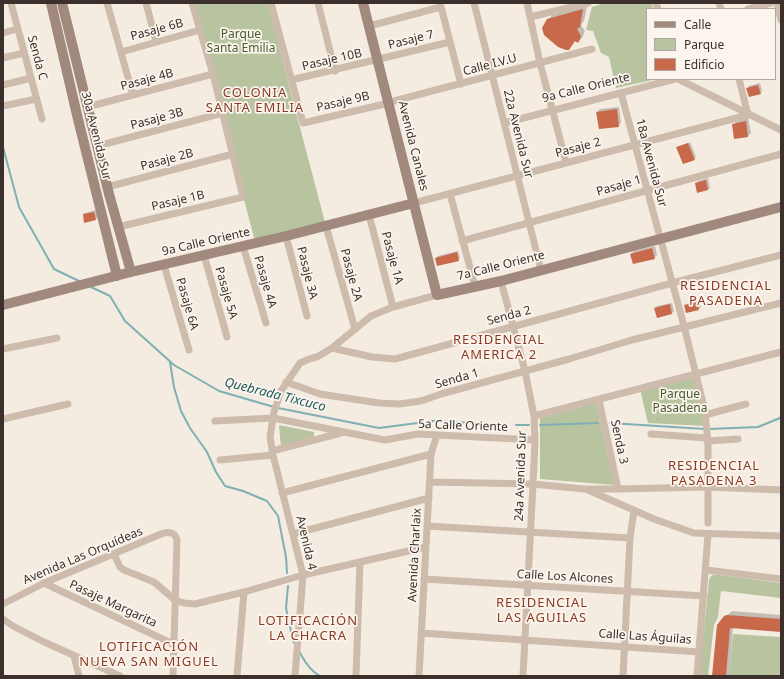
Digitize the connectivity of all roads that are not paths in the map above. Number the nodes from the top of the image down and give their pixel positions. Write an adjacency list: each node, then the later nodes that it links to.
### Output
1 (12, 3): 20 (street, Senda C)
2 (51, 3): 60 (street, 30a Avenida Sur)
3 (62, 3): 46 (street, 30a Avenida Sur)
4 (107, 3): 26 (street)
5 (146, 3): 23 (street)
6 (192, 3): 21 (street)
7 (271, 3): 35 (street)
8 (318, 3): 31 (street)
9 (364, 3): 19 (street, Avenida Canales)
10 (474, 3): 33 (street, 22a Avenida Sur)
11 (527, 3): 17 (street)
12 (588, 3): 17 (street)
13 (771, 3): 16 (street)
14 (777, 3): 18 (street)
15 (440, 5): 19 (street); 24 (street)
16 (752, 8)
17 (530, 18): 30 (street)
18 (781, 20)
19 (369, 26): 29 (street, Avenida Canales)
20 (17, 29): 22 (street); 27 (street, Senda C)
21 (200, 30): 23 (street, Pasaje 6B); 32 (street)
22 (3, 33)
23 (156, 42): 26 (street, Pasaje 6B)
24 (450, 42): 29 (street, Pasaje 7); 39 (street)
25 (592, 49): 30 (street, Calle I.V.U)
26 (121, 52): 42 (street)
27 (24, 53): 28 (street); 34 (street, Senda C)
28 (3, 58)
29 (378, 60): 31 (street, Pasaje 10B); 44 (street, Avenida Canales)
30 (540, 63): 33 (street, Calle I.V.U); 47 (street)
31 (335, 71): 35 (street, Pasaje 10B)
32 (213, 74): 42 (street, Pasaje 4B); 48 (street)
33 (492, 75): 39 (street, Calle I.V.U); 51 (street, 22a Avenida Sur)
34 (30, 78): 40 (street); 43 (street, Senda C)
35 (291, 80): 44 (street, Pasaje 9B)
36 (672, 80): 41 (street, 9a Calle Oriente)
37 (678, 80): 49 (street)
38 (739, 80): 49 (street)
39 (461, 84): 44 (street, Calle I.V.U)
40 (3, 85)
41 (621, 93): 47 (street, 9a Calle Oriente); 53 (street, 18a Avenida Sur)
42 (133, 95): 46 (street, Pasaje 4B)
43 (36, 98): 45 (street); 50 (street, Senda C)
44 (391, 102): 64 (street, Avenida Canales)
45 (3, 106)
46 (88, 107): 54 (street, 30a Avenida Sur)
47 (552, 110): 51 (street, 9a Calle Oriente); 57 (street)
48 (223, 113): 54 (street, Pasaje 3B); 55 (street)
49 (748, 115): 52 (street); 53 (street, Pasaje 2)
50 (42, 119)
51 (504, 123): 59 (street, 22a Avenida Sur)
52 (781, 130)
53 (635, 144): 57 (street, Pasaje 2); 62 (street, 18a Avenida Sur)
54 (97, 146): 58 (street, 30a Avenida Sur)
55 (233, 154): 61 (street, Pasaje 2B); 69 (street, Pasaje 1B)
56 (781, 154): 62 (street, Pasaje 1)
57 (566, 162): 59 (street, Pasaje 2)
58 (104, 175): 60 (street); 61 (street, 30a Avenida Sur)
59 (517, 176): 63 (street, Pasaje 2); 67 (street, 22a Avenida Sur)
60 (93, 177): 79 (street, 30a Avenida Sur)
61 (107, 187): 69 (street, 30a Avenida Sur)
62 (646, 190): 67 (street, Pasaje 1); 71 (street, 18a Avenida Sur)
63 (450, 194): 64 (street, Pasaje 2); 72 (street)
64 (414, 203): 66 (street, 9a Calle Oriente); 83 (street, Avenida Canales)
65 (781, 207): 71 (street, 7a Calle Oriente)
66 (369, 215): 68 (street, 9a Calle Oriente); 86 (street, Pasaje 1A)
67 (529, 223): 72 (street, Pasaje 1); 77 (street, 22a Avenida Sur)
68 (326, 226): 70 (street, 9a Calle Oriente); 91 (street, Pasaje 2A)
69 (118, 227): 78 (street, 30a Avenida Sur)
70 (286, 236): 73 (street, 9a Calle Oriente); 87 (street, Pasaje 3A)
71 (660, 238): 77 (street, 7a Calle Oriente); 81 (street, 18a Avenida Sur)
72 (462, 241): 82 (street)
73 (244, 246): 75 (street, 9a Calle Oriente); 88 (street, Pasaje 4A)
74 (781, 255): 81 (street, Senda 2)
75 (204, 256): 76 (street, 9a Calle Oriente); 92 (street, Pasaje 5A)
76 (164, 265): 78 (street, 9a Calle Oriente); 96 (street, Pasaje 6A)
77 (541, 270): 80 (street, 7a Calle Oriente)
78 (131, 272): 79 (street, 9a Calle Oriente)
79 (117, 276): 85 (street, 9a Calle Oriente)
80 (501, 281): 82 (street, 7a Calle Oriente); 90 (street, 24a Avenida Sur)
81 (672, 283): 89 (street, 18a Avenida Sur); 90 (street, Senda 2)
82 (475, 286): 83 (street, 7a Calle Oriente)
83 (437, 295): 86 (street, 7a Calle Oriente)
84 (781, 303): 89 (street, Senda 1)
85 (3, 305)
86 (393, 307): 91 (street, 7a Calle Oriente)
87 (307, 316)
88 (266, 323)
89 (684, 326): 98 (street, Senda 1); 99 (street, 18a Avenida Sur)
90 (513, 327): 94 (street, Senda 2); 98 (street, 24a Avenida Sur)
91 (355, 329): 94 (street, 7a Calle Oriente)
92 (227, 337)
93 (57, 338): 95 (street)
94 (332, 348): 100 (street, 7a Calle Oriente)
95 (3, 349)
96 (189, 350)
97 (781, 352): 99 (street)
98 (525, 371): 100 (street, Senda 1); 106 (street, 24a Avenida Sur)
99 (696, 375): 101 (street); 104 (street, 18a Avenida Sur)
100 (286, 382): 105 (street, 7a Calle Oriente)
101 (599, 400): 106 (street); 122 (street, Senda 3)
102 (68, 404): 107 (street)
103 (746, 404): 104 (street)
104 (705, 414): 112 (street, 18a Avenida Sur)
105 (273, 415): 108 (street, 5a Calle Oriente); 109 (street, 5a Calle Oriente); 115 (street, Avenida 4)
106 (534, 416): 114 (street, 24a Avenida Sur)
107 (3, 419)
108 (215, 421)
109 (343, 433): 111 (street, 5a Calle Oriente); 115 (street)
110 (652, 434): 112 (street)
111 (437, 435): 114 (street, 5a Calle Oriente); 116 (street, Avenida Charlaix)
112 (707, 438): 113 (street); 120 (street, 18a Avenida Sur)
113 (738, 439)
114 (535, 440): 119 (street, 24a Avenida Sur)
115 (272, 453): 117 (street); 124 (street, Avenida 4)
116 (431, 454): 118 (street, Avenida Charlaix); 124 (street)
117 (220, 460)
118 (430, 482): 119 (street); 125 (street, Avenida Charlaix)
119 (533, 484): 121 (street); 130 (street, 24a Avenida Sur)
120 (707, 487): 122 (street); 123 (street); 127 (street, 18a Avenida Sur)
121 (584, 489): 122 (street); 126 (street)
122 (618, 489)
123 (781, 490)
124 (282, 493): 129 (street, Avenida 4)
125 (429, 498): 128 (street, Avenida Charlaix); 129 (street)
126 (634, 510): 131 (street); 133 (street)
127 (708, 523)
128 (427, 526): 130 (street); 134 (street, Avenida Charlaix)
129 (292, 531): 138 (street, Avenida 4)
130 (530, 532): 133 (street); 142 (street, 24a Avenida Sur)
131 (708, 534): 132 (street); 137 (street)
132 (781, 536)
133 (630, 538): 144 (street)
134 (426, 547): 136 (street); 139 (street, Avenida Charlaix)
135 (114, 554): 141 (street, Avenida Las Orquídeas); 146 (street); 146 (street, Avenida Las Orquídeas)
136 (360, 562): 138 (street); 160 (street)
137 (706, 570): 140 (street); 145 (street)
138 (303, 575): 143 (street); 159 (street, Avenida 4)
139 (424, 579): 142 (street, Calle Los Alcones); 149 (street, Avenida Charlaix)
140 (781, 579)
141 (44, 583): 147 (street, Avenida Las Orquídeas); 151 (street, Pasaje Margarita)
142 (527, 585): 144 (street, Calle Los Alcones); 150 (street, 24a Avenida Sur)
143 (244, 592): 146 (street); 158 (street)
144 (628, 592): 145 (street, Calle Los Alcones); 152 (street)
145 (704, 596): 153 (street)
146 (175, 600): 151 (street)
147 (3, 604)
148 (3, 619): 154 (street)
149 (421, 632): 150 (street, Calle Las Águilas); 161 (street, Avenida Charlaix)
150 (525, 640): 152 (street, Calle Las Águilas); 162 (street, 24a Avenida Sur)
151 (174, 644): 157 (street)
152 (624, 647): 153 (street, Calle Las Águilas); 163 (street)
153 (699, 652): 164 (street)
154 (74, 656): 155 (street); 156 (street)
155 (79, 676)
156 (120, 676)
157 (173, 676)
158 (237, 676)
159 (295, 676)
160 (356, 676)
161 (419, 676)
162 (523, 676)
163 (623, 676)
164 (697, 676)

